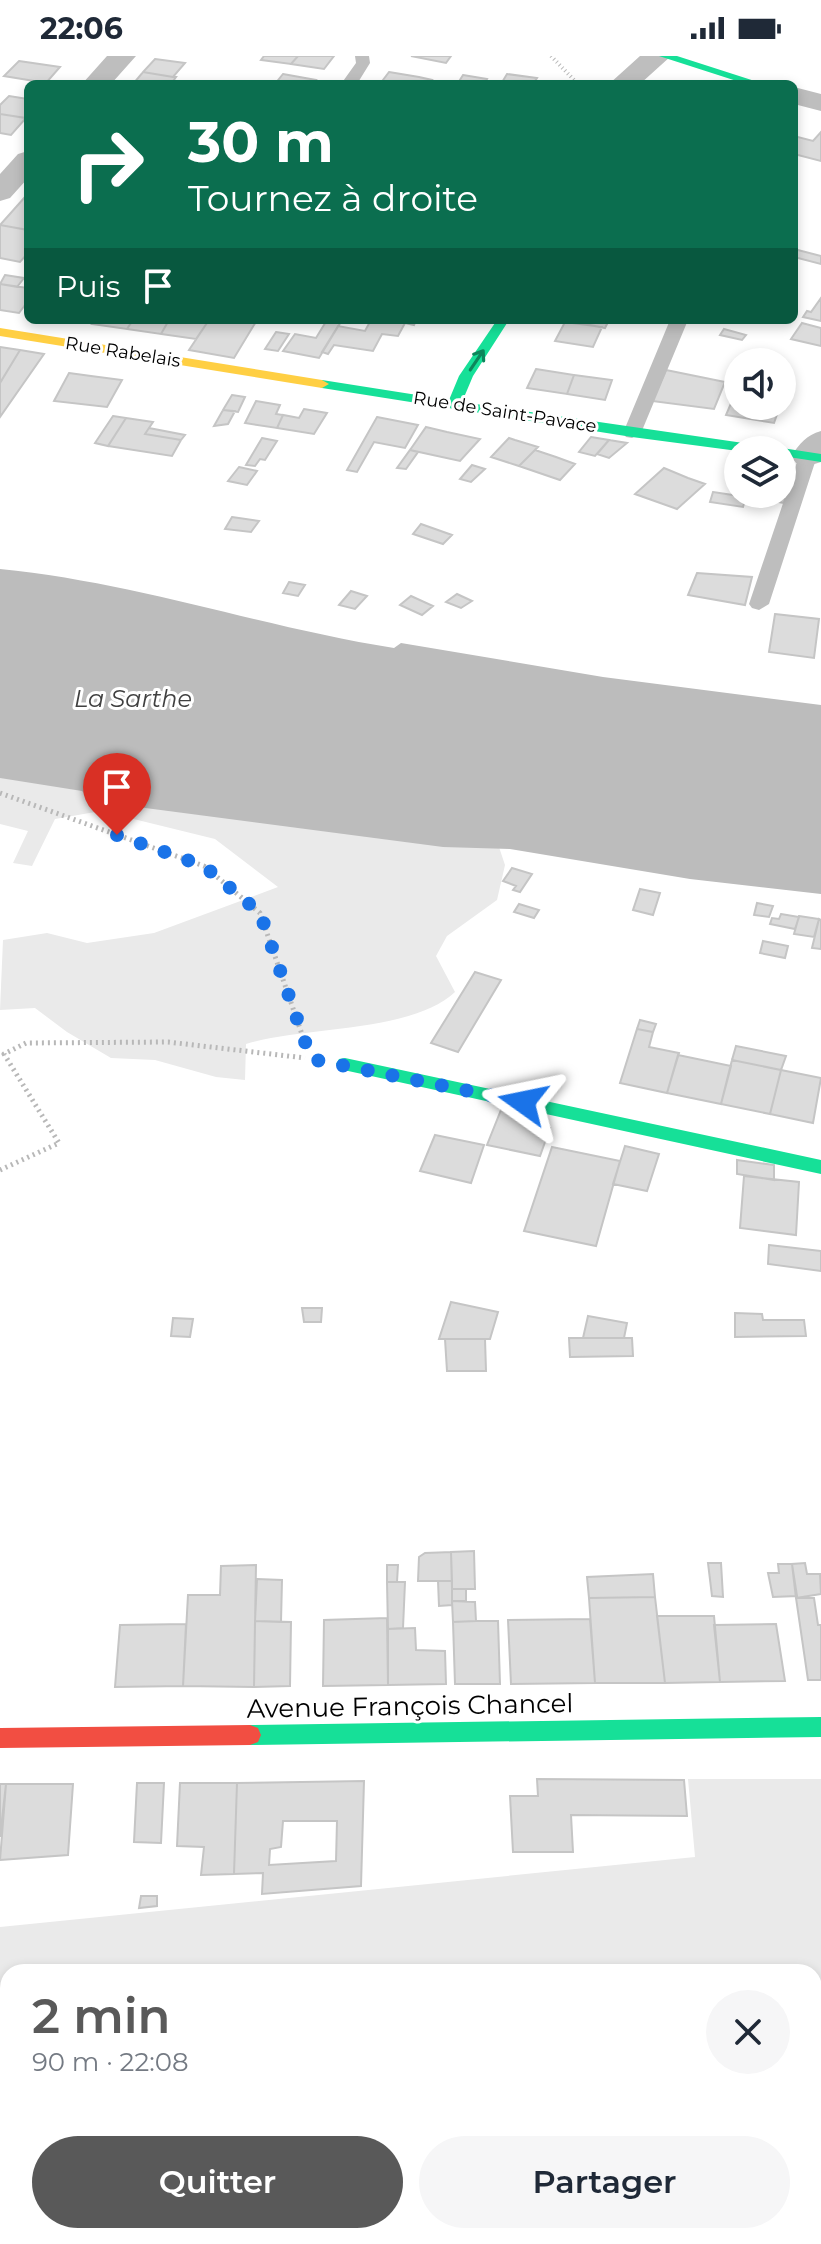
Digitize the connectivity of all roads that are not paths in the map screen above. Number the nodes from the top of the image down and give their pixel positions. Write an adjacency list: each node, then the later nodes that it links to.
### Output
1 (122, 56): 5 (street)
2 (362, 56): 6 (lane)
3 (657, 56): 7 (street)
4 (665, 56): 8 (street)
5 (100, 80)
6 (352, 80)
7 (628, 80)
8 (745, 80)
9 (798, 96): 10 (street)
10 (821, 103)
11 (24, 165): 12 (street)
12 (0, 192)
13 (500, 324): 17 (street, one-way to 13)
14 (677, 324): 18 (lane)
15 (0, 332): 16 (street, Rue Rabelais)
16 (246, 371): 17 (street, Rue de Saint-Pavace)
17 (455, 402): 18 (street, Rue de Saint-Pavace)
18 (632, 433): 19 (street, Rue de Saint-Pavace)
19 (724, 445)
20 (808, 452): 21 (lane)
21 (759, 604)
22 (345, 1064): 23 (street)
23 (821, 1167)
24 (821, 1727): 25 (street, Avenue François Chancel)
25 (0, 1738)

